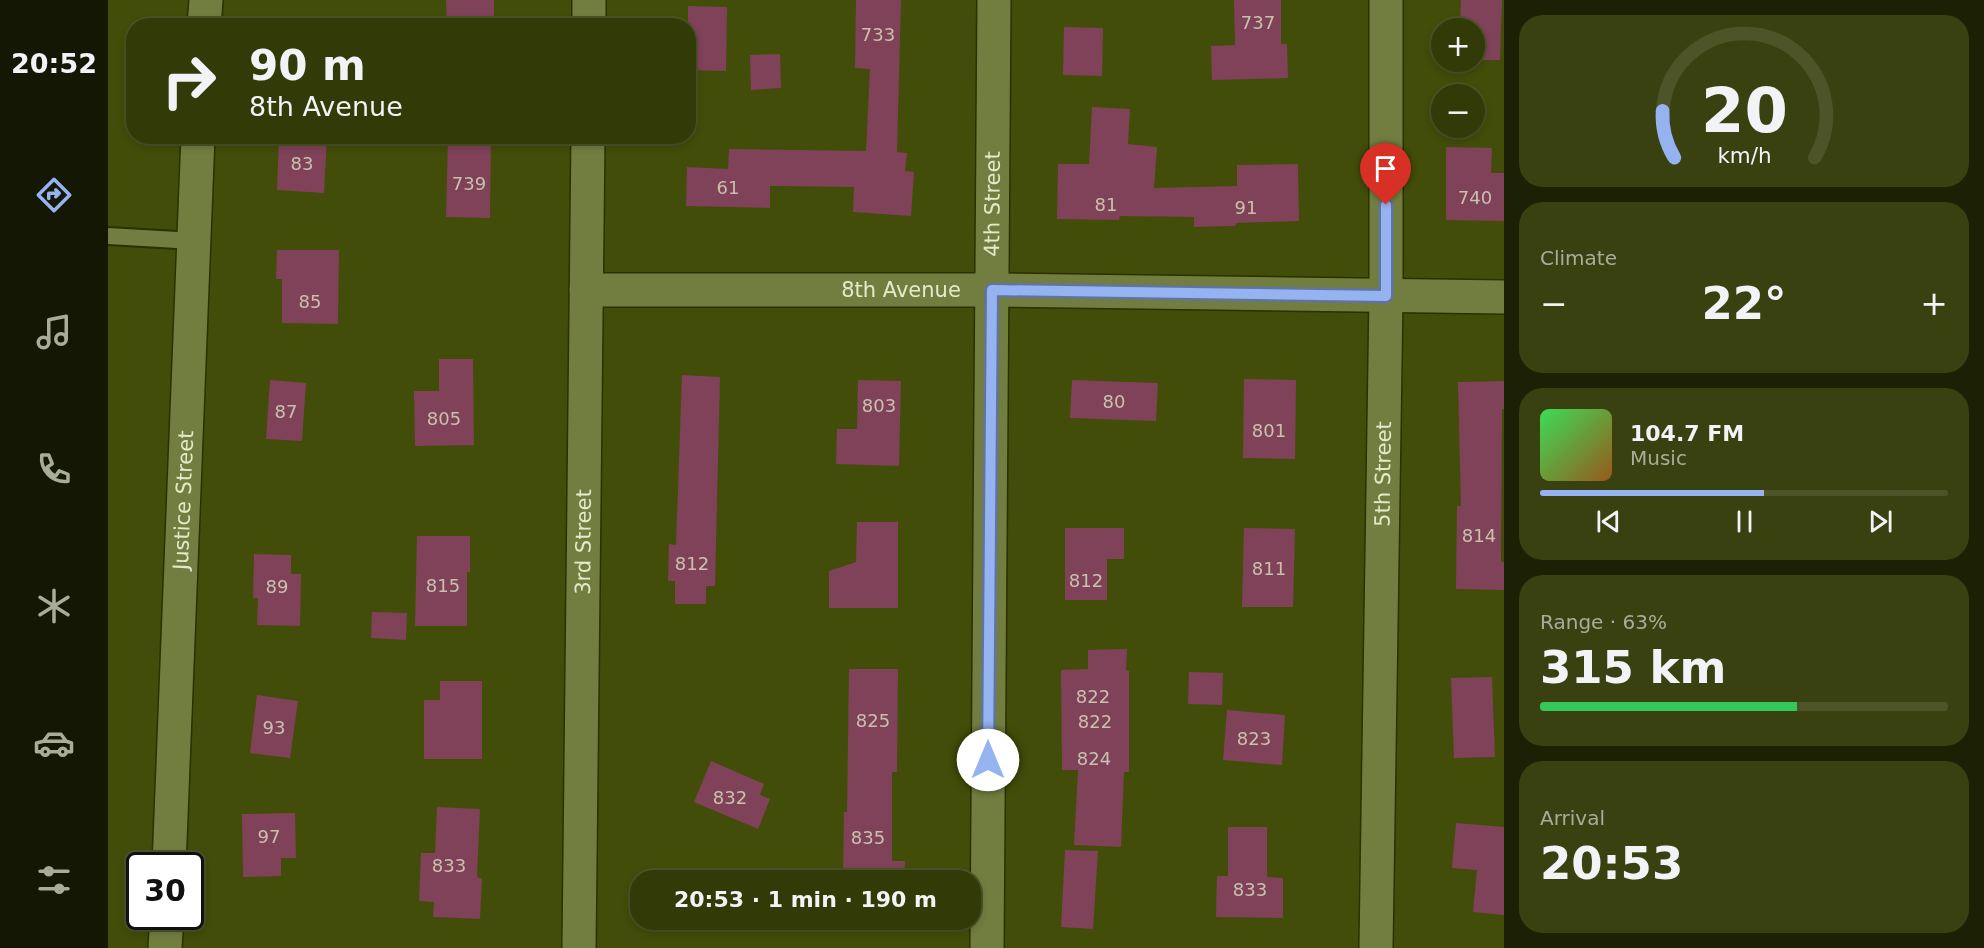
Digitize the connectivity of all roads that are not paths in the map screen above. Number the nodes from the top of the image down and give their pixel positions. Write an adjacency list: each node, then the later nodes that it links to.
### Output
1 (206, 0): 5 (street)
2 (589, 0): 6 (street)
3 (994, 0): 12 (street, 4th Street)
4 (1386, 0): 13 (street, 5th Street)
5 (205, 18)
6 (589, 18)
7 (198, 144): 10 (street, Justice Street)
8 (588, 144): 11 (street, 3rd Street)
9 (108, 236): 10 (lane)
10 (194, 241): 15 (street, Justice Street)
11 (586, 290): 12 (street, 8th Avenue); 18 (street, 3rd Street)
12 (992, 290): 13 (street, 8th Avenue); 19 (street, 4th Street)
13 (1386, 296): 14 (street, 8th Avenue); 20 (street, 5th Street)
14 (1504, 297)
15 (170, 852)
16 (166, 930): 17 (street)
17 (165, 948)
18 (579, 948)
19 (987, 948)
20 (1376, 948)

